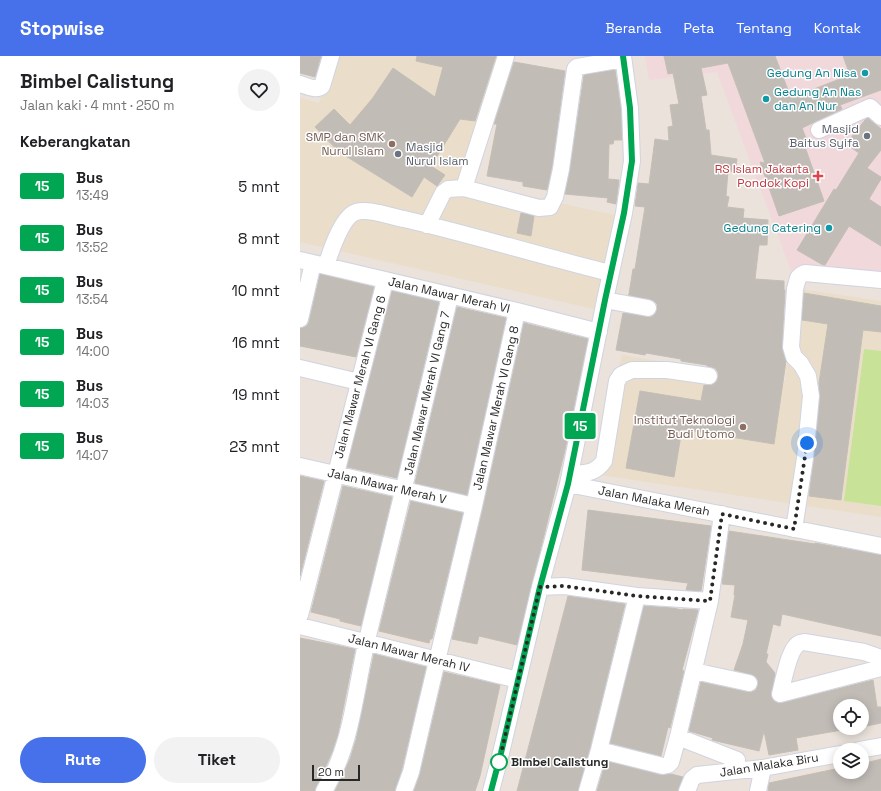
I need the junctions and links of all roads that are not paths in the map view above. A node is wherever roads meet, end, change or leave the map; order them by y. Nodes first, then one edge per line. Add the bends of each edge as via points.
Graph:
1 (331, 56) edge
2 (506, 56) edge
3 (623, 58) edge
4 (300, 84) edge
5 (877, 109) edge
6 (819, 130) dead end
7 (464, 188) junction
8 (427, 225) junction
9 (313, 263) edge
10 (610, 273) junction
11 (385, 280) junction
12 (881, 280) edge
13 (450, 296) junction
14 (605, 300) junction
15 (648, 308) dead end
16 (518, 311) junction
17 (300, 319) edge
18 (599, 332) junction
19 (300, 368) edge
20 (709, 376) dead end
21 (358, 382) junction
22 (300, 466) edge
23 (335, 474) junction
24 (570, 479) junction
25 (404, 490) junction
26 (474, 506) junction
27 (722, 514) junction
28 (794, 529) junction
29 (881, 546) edge
30 (540, 587) junction
31 (637, 596) junction
32 (710, 601) junction
33 (300, 615) edge
34 (300, 626) edge
35 (367, 643) junction
36 (881, 658) edge
37 (437, 659) junction
38 (881, 668) edge
39 (694, 671) junction
40 (518, 680) junction
41 (749, 683) dead end
42 (678, 737) junction
43 (881, 746) edge
44 (869, 748) edge
45 (599, 750) junction
46 (833, 755) edge
47 (738, 760) dead end
48 (762, 768) junction
49 (324, 791) edge
50 (404, 791) edge
51 (491, 791) edge
52 (587, 791) edge
53 (687, 791) edge
54 (758, 791) edge

1 - 4 street via 322,86 316,88
2 - 7 street
3 - 7 street via 577,67 574,72 561,169 555,197 550,207 539,208
3 - 10 street via 630,108 632,161 624,213
5 - 6 street
7 - 8 street via 448,189 443,193
8 - 9 street via 368,211 351,214 330,250
8 - 10 street
9 - 11 street, Jalan Mawar Merah VI
9 - 17 street
10 - 14 street
11 - 13 street, Jalan Mawar Merah VI
11 - 21 street, Jalan Mawar Merah VI Gang 6
12 - 28 street via 805,273 798,278 791,347 794,357 808,376 811,396
13 - 16 street, Jalan Mawar Merah VI
13 - 25 street, Jalan Mawar Merah VI Gang 7
14 - 15 street
14 - 18 street
16 - 18 street, Jalan Mawar Merah VI
16 - 26 street, Jalan Mawar Merah VI Gang 8
18 - 24 street
19 - 21 street
20 - 24 street via 667,370 632,370 621,375 617,381 604,461 599,469
21 - 23 street, Jalan Mawar Merah VI Gang 6
22 - 23 street, Jalan Mawar Merah V
23 - 25 street, Jalan Mawar Merah V
23 - 33 street, Jalan Mawar Merah VI Gang 6
24 - 27 street, Jalan Malaka Merah
24 - 30 street
25 - 26 street, Jalan Mawar Merah V
25 - 35 street, Jalan Mawar Merah VI Gang 7
26 - 37 street, Jalan Mawar Merah VI Gang 8
27 - 28 street, Jalan Malaka Merah
27 - 32 street
28 - 29 street, Jalan Malaka Merah
30 - 31 street via 564,586
30 - 40 street
31 - 32 street
31 - 45 street
32 - 39 street
34 - 35 street, Jalan Mawar Merah IV
35 - 37 street, Jalan Mawar Merah IV
35 - 49 street, Jalan Mawar Merah VI Gang 7 via 347,738 338,765
36 - 38 street via 864,652 799,643 791,653 780,694
37 - 40 street, Jalan Mawar Merah IV
37 - 50 street, Jalan Mawar Merah VI Gang 8 via 411,772
39 - 41 street
39 - 42 street
40 - 51 street
42 - 45 street via 671,762 663,766
42 - 47 street
43 - 44 street
45 - 52 street
46 - 48 street, Jalan Malaka Biru
48 - 53 street, Jalan Malaka Biru via 697,776 692,779
48 - 54 street

